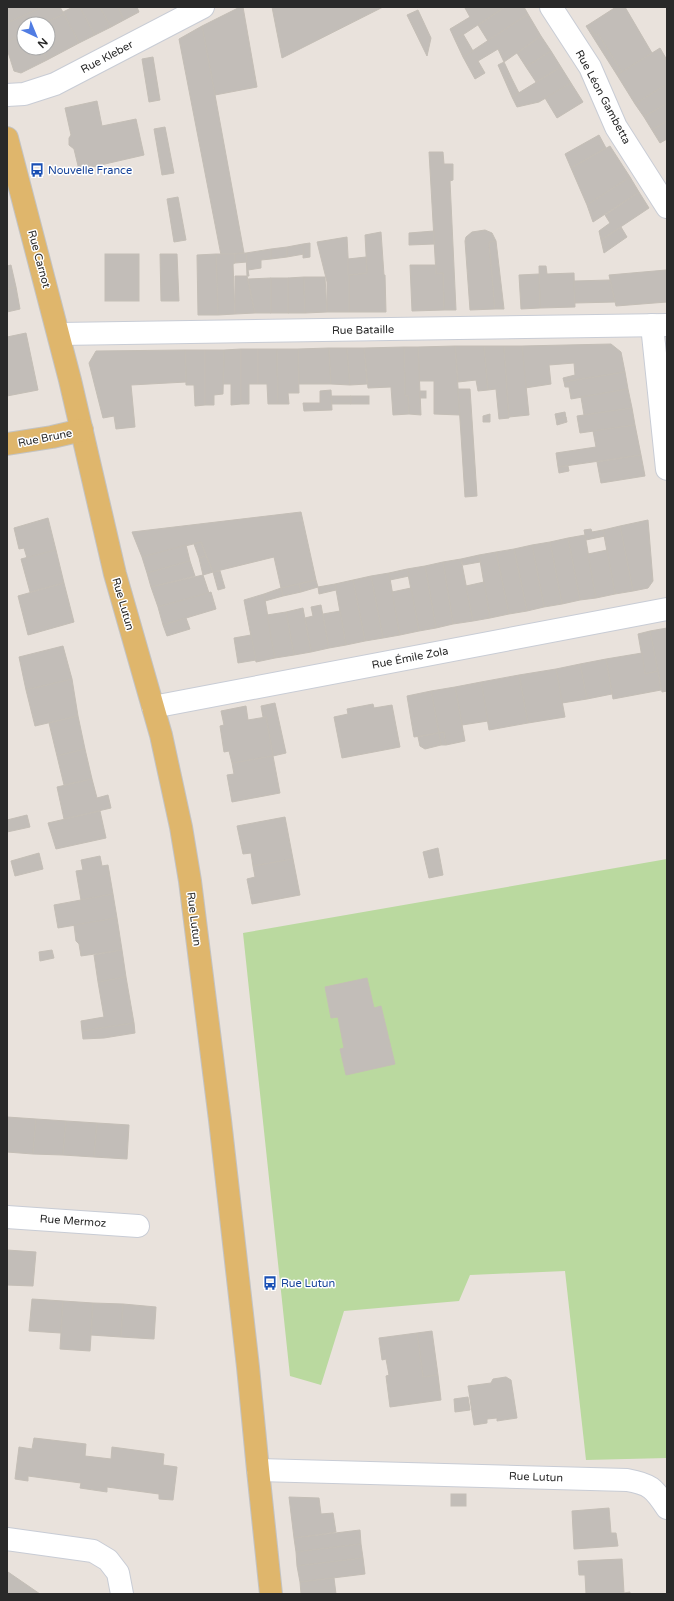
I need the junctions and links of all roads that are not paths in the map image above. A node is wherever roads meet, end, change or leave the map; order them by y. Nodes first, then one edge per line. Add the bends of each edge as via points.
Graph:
1 (204, 7) edge
2 (551, 7) edge
3 (7, 95) edge
4 (7, 138) edge
5 (667, 207) edge
6 (660, 325) edge
7 (59, 334) junction
8 (70, 380) joint
9 (82, 430) junction
10 (7, 444) edge
11 (667, 469) edge
12 (667, 609) edge
13 (153, 707) junction
14 (7, 1217) edge
15 (138, 1226) dead end
16 (258, 1470) junction
17 (664, 1497) edge
18 (7, 1538) edge
19 (122, 1594) edge
20 (272, 1594) edge

1 - 3 street, Rue Kleber via 55,84 24,94
2 - 5 street, Rue Léon Gambetta via 590,67 616,127
4 - 7 main road, Rue Carnot
6 - 7 street, Rue Bataille
6 - 11 street
7 - 8 main road, Rue Carnot
8 - 9 main road, Rue Lutun
9 - 10 main road, Rue Brune
9 - 13 main road, Rue Lutun via 115,574
12 - 13 street, Rue Émile Zola
13 - 16 main road, Rue Lutun via 171,779 190,881 240,1288
14 - 15 street, Rue Mermoz
16 - 17 street, Rue Lutun via 626,1480 643,1483
16 - 20 main road, Rue Lutun
18 - 19 street via 93,1551 108,1560 118,1573

